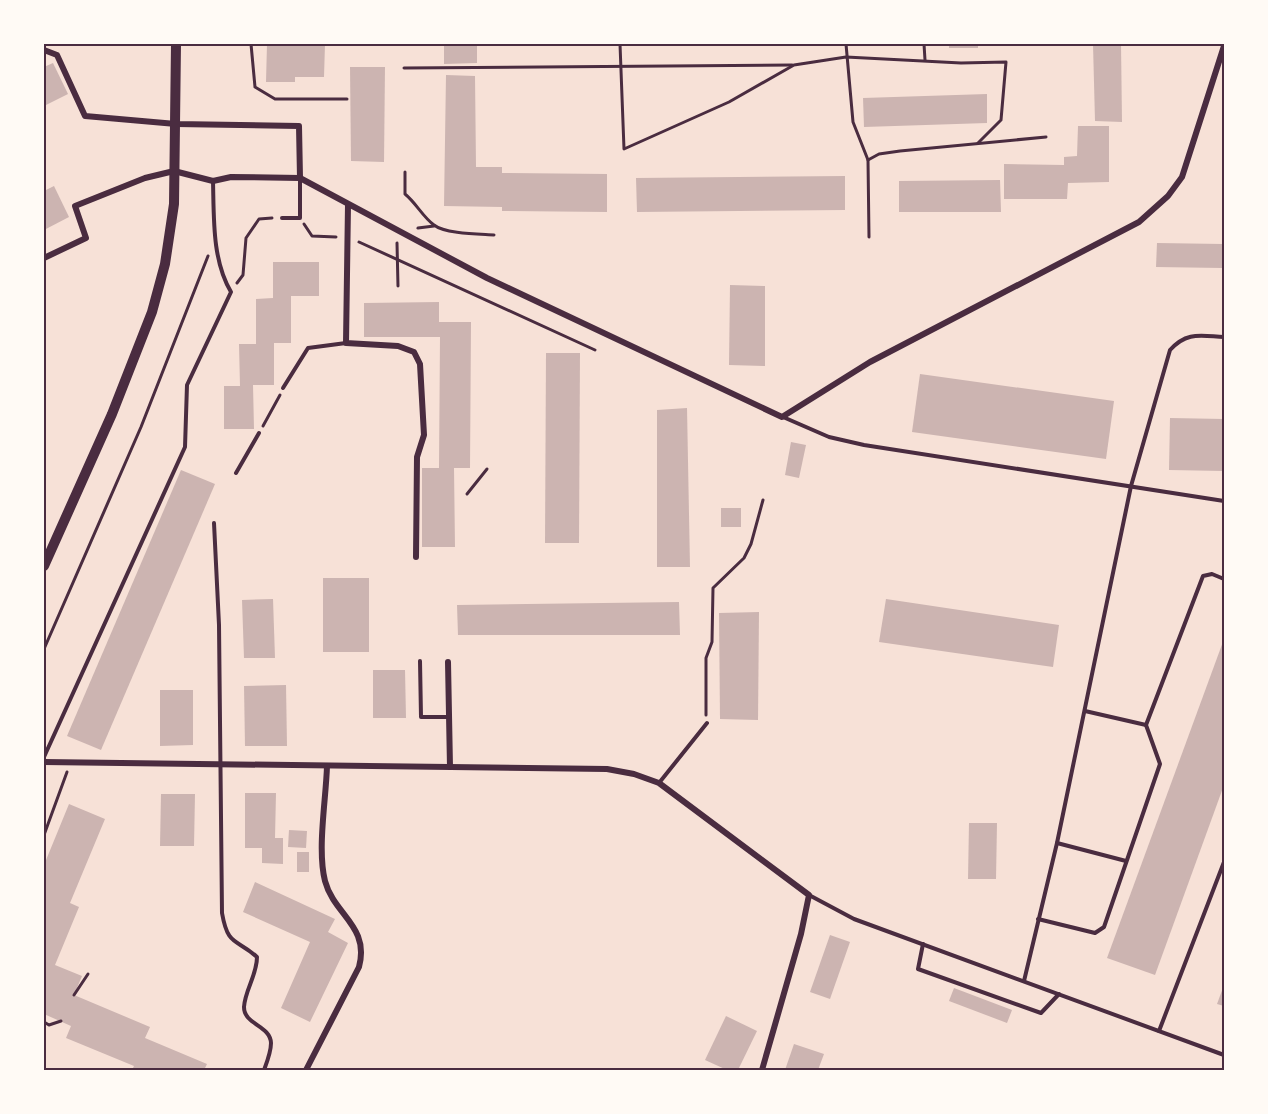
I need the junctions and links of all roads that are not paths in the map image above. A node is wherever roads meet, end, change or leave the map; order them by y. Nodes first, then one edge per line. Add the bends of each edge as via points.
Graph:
1 (176, 44) edge
2 (1224, 46) edge
3 (44, 50) edge
4 (176, 124) junction
5 (174, 171) junction
6 (300, 178) junction
7 (213, 181) junction
8 (348, 205) junction
9 (282, 218) road end
10 (44, 258) edge
11 (1224, 337) edge
12 (346, 343) junction
13 (283, 388) road end
14 (782, 417) junction
15 (259, 433) road end
16 (236, 473) dead end
17 (1131, 486) junction
18 (1224, 501) edge
19 (214, 523) dead end
20 (416, 557) dead end
21 (44, 566) edge
22 (1224, 579) edge
23 (420, 662) dead end
24 (448, 662) dead end
25 (1085, 711) junction
26 (449, 717) junction
27 (706, 723) road end
28 (1146, 725) junction
29 (44, 757) edge
30 (44, 762) edge
31 (219, 763) junction
32 (327, 766) junction
33 (450, 767) junction
34 (659, 783) junction
35 (1057, 843) junction
36 (1126, 861) junction
37 (1224, 862) edge
38 (809, 895) junction
39 (1038, 919) junction
40 (923, 944) junction
41 (1024, 981) junction
42 (1059, 994) junction
43 (1160, 1031) junction
44 (1224, 1055) edge
45 (264, 1071) edge
46 (306, 1071) edge
47 (762, 1071) edge

1 - 4 main road
2 - 14 street via 1182,177 1168,196 1139,222 870,362
3 - 4 street via 57,55 85,116
4 - 5 main road
4 - 6 street via 299,126
5 - 7 street
5 - 10 street via 145,178 75,206 86,238
5 - 21 main road via 167,254 152,312 112,414
6 - 7 street via 231,177
6 - 8 street
6 - 9 lane via 300,218
7 - 29 lane via 215,238 223,279 231,292 186,385 184,447
8 - 12 street
8 - 14 street via 536,302
11 - 17 lane via 1192,336 1180,339 1170,350
12 - 13 lane via 308,348
12 - 20 street via 398,346 414,352 420,364 424,435 417,457
14 - 17 lane via 829,437 864,445
15 - 16 lane
17 - 18 lane
17 - 25 lane
19 - 31 lane
22 - 28 lane via 1212,574 1203,576
23 - 26 lane via 421,717
24 - 26 street
25 - 28 lane
25 - 35 lane
26 - 33 street
27 - 34 lane
28 - 36 lane via 1160,764
30 - 31 street
31 - 32 street
31 - 45 lane via 222,914 225,932 231,940 257,957 244,1005 249,1018 270,1037
32 - 33 street
32 - 46 street via 322,864 326,883 350,919 363,952
33 - 34 street via 607,769
34 - 38 street
35 - 36 lane
35 - 39 lane
36 - 39 lane via 1104,927 1095,933
37 - 43 lane
38 - 40 lane via 854,919
38 - 47 street
39 - 41 lane
40 - 41 lane
40 - 42 lane via 918,969 1041,1012
41 - 42 lane
42 - 43 lane
43 - 44 lane

